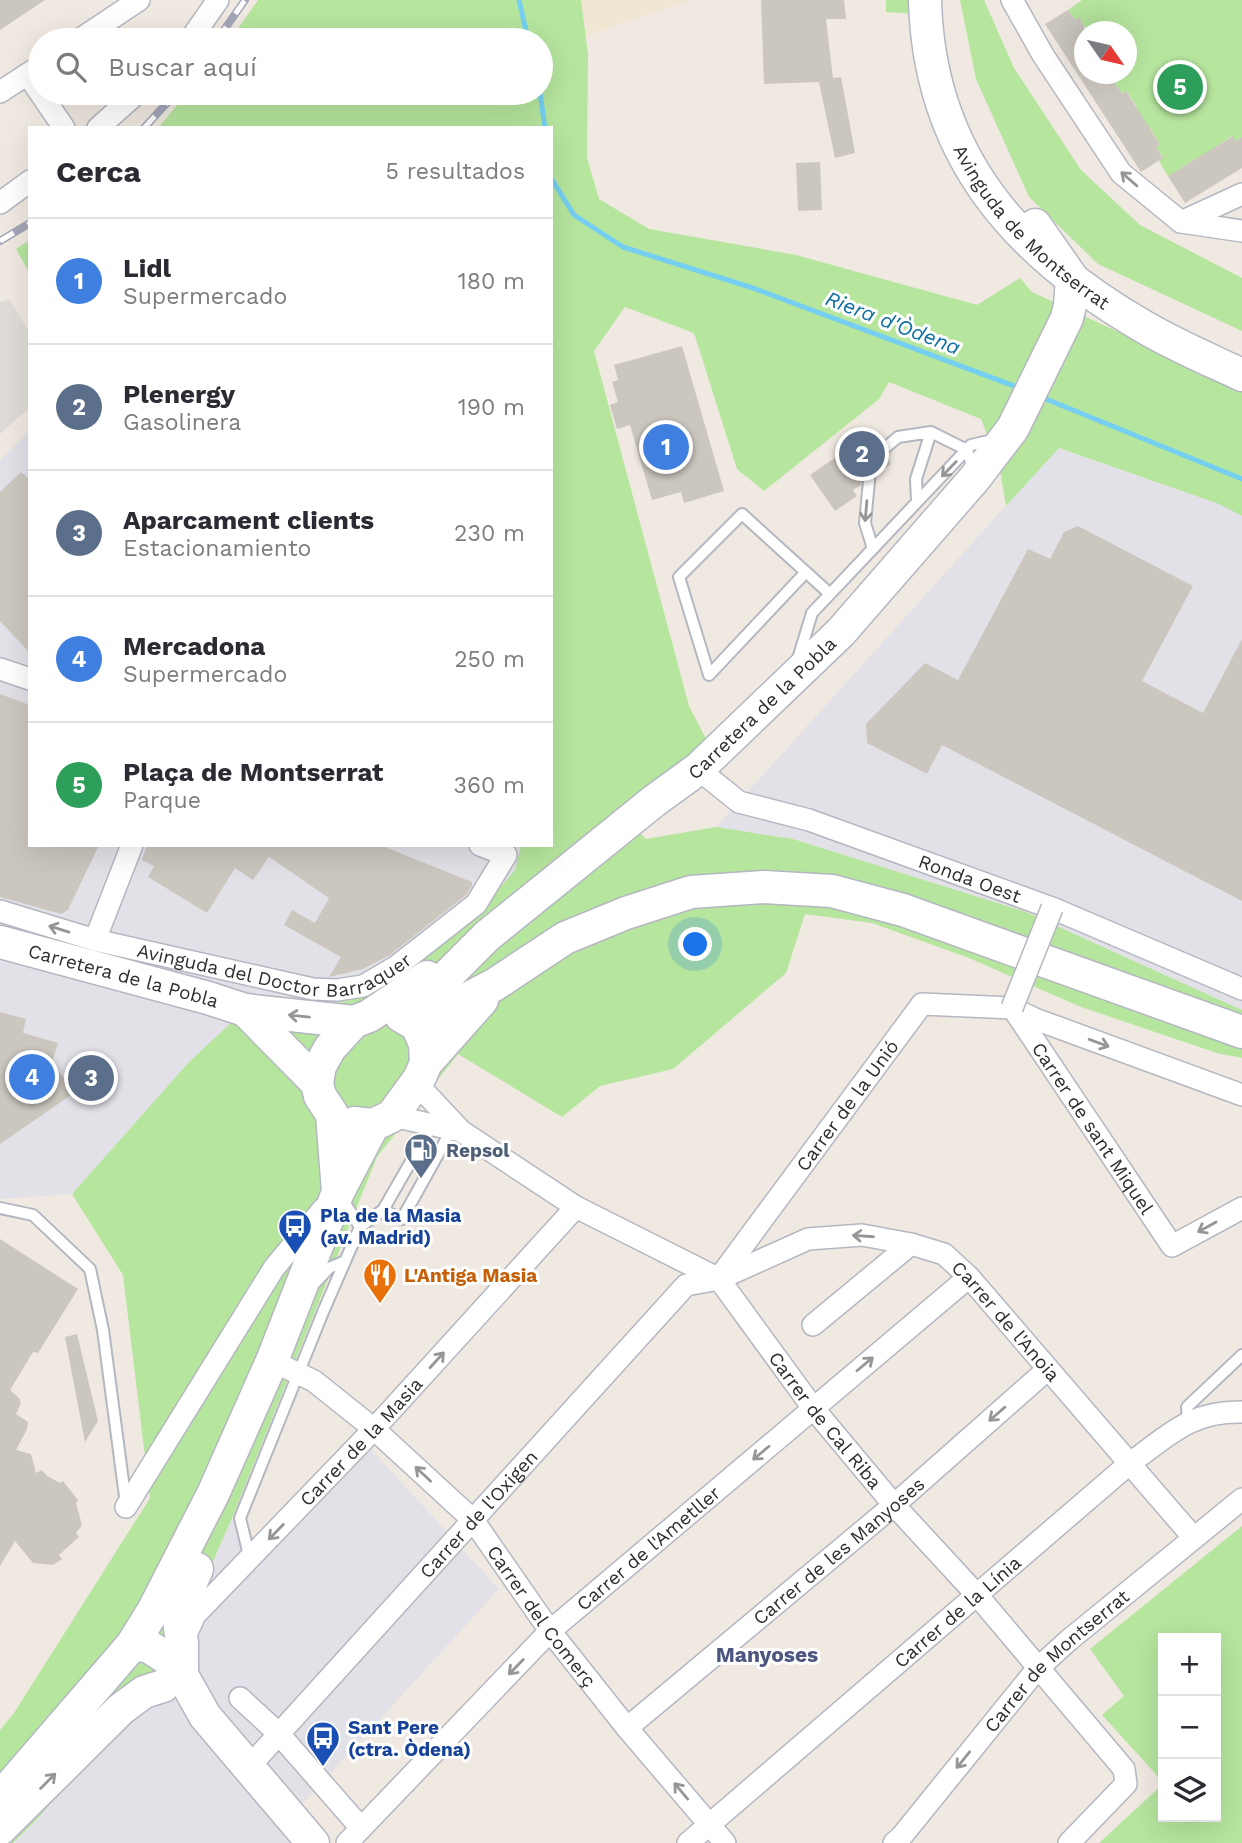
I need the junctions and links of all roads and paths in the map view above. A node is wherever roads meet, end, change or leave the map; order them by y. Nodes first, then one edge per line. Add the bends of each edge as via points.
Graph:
1 (139, 0) edge
2 (218, 0) edge
3 (925, 0) edge
4 (942, 0) edge
5 (1012, 0) edge
6 (97, 28) edge
7 (198, 28) edge
8 (28, 75) edge
9 (0, 92) edge
10 (52, 105) edge
11 (124, 105) edge
12 (63, 126) edge
13 (100, 126) edge
14 (28, 182) edge
15 (1242, 194) edge
16 (0, 203) edge
17 (1181, 222) junction
18 (1242, 231) edge
19 (1032, 235) junction
20 (1072, 278) junction
21 (1115, 298) junction
22 (1059, 325) junction
23 (1242, 353) edge
24 (1242, 376) edge
25 (931, 432) junction
26 (971, 464) junction
27 (917, 502) junction
28 (873, 549) junction
29 (806, 572) junction
30 (830, 594) junction
31 (0, 669) edge
32 (28, 678) edge
33 (793, 678) junction
34 (698, 769) junction
35 (131, 847) edge
36 (485, 847) edge
37 (1052, 908) junction
38 (0, 911) edge
39 (487, 936) junction
40 (95, 940) junction
41 (0, 942) edge
42 (220, 968) junction
43 (494, 985) junction
44 (1242, 989) edge
45 (208, 998) junction
46 (1012, 1008) junction
47 (245, 1010) junction
48 (361, 1019) junction
49 (412, 1021) junction
50 (1242, 1032) edge
51 (421, 1074) junction
52 (317, 1083) junction
53 (1242, 1095) edge
54 (332, 1114) junction
55 (382, 1120) junction
56 (448, 1129) junction
57 (338, 1192) junction
58 (576, 1207) junction
59 (0, 1208) edge
60 (1242, 1208) edge
61 (383, 1210) junction
62 (360, 1227) junction
63 (911, 1244) junction
64 (345, 1261) junction
65 (969, 1277) junction
66 (719, 1279) junction
67 (294, 1306) junction
68 (813, 1325) dead end
69 (1242, 1354) edge
70 (285, 1367) junction
71 (1048, 1369) junction
72 (813, 1408) junction
73 (1242, 1412) edge
74 (1188, 1421) junction
75 (374, 1429) junction
76 (1129, 1464) junction
77 (213, 1494) junction
78 (1242, 1499) edge
79 (894, 1505) junction
80 (126, 1507) joint
81 (473, 1520) junction
82 (1193, 1537) junction
83 (250, 1559) junction
84 (977, 1595) junction
85 (550, 1631) junction
86 (132, 1645) junction
87 (175, 1667) junction
88 (1037, 1669) junction
89 (240, 1698) dead end
90 (627, 1728) junction
91 (279, 1734) junction
92 (248, 1768) junction
93 (0, 1798) edge
94 (710, 1824) junction
95 (0, 1829) edge
96 (354, 1835) edge
97 (313, 1843) edge
98 (688, 1843) edge
99 (725, 1843) edge
100 (894, 1843) edge
101 (1069, 1843) edge

1 - 6 street
2 - 7 street
3 - 19 street, Avinguda de Montserrat via 935,81 954,135 999,211
4 - 19 street, Avinguda de Montserrat via 952,75 971,132
17 -> 5 street via 1121,173
8 - 9 street
10 - 12 street
11 - 13 street
14 - 16 street
15 - 17 street
17 - 18 street
19 - 20 street
19 - 21 street, Avinguda de Montserrat
19 - 22 street
20 - 21 street
20 - 22 street, Carretera de la Pobla via 1070,305
21 - 22 street
21 - 23 street, Avinguda de Montserrat
21 - 24 street, Avinguda de Montserrat via 1147,328
22 - 26 street, Carretera de la Pobla via 1013,428
25 - 26 lane
25 - 27 lane via 916,480
25 -> 28 lane via 898,437 871,460 865,523
26 -> 27 lane
26 - 33 street, Carretera de la Pobla via 841,632
27 - 28 lane
28 - 30 lane
29 - 29 lane via 742,514 679,577 709,675
29 - 30 lane
30 - 33 lane via 812,613
31 - 32 street
33 - 34 street, Carretera de la Pobla
34 - 37 street, Ronda Oest via 739,802 809,820
34 - 39 street, Carretera de la Pobla
35 - 40 street
36 - 42 street, Avinguda del Doctor Barraquer via 506,855 476,904 397,966 362,986 313,989
37 - 44 street, Ronda Oest
37 - 46 street, bridge
40 -> 38 street, Avinguda del Doctor Barraquer
39 - 48 street
39 - 49 street, Carretera de la Pobla
40 - 42 street, Avinguda del Doctor Barraquer
41 - 45 street, Carretera de la Pobla
42 - 45 street
43 - 49 street
43 - 50 street via 565,938 691,892 764,887 832,891 903,910
43 - 51 street
45 - 47 street, Carretera de la Pobla
46 -> 53 street, Carrer de la Unió
60 -> 46 street, Carrer de sant Miquel via 1172,1247
46 - 66 street, Carrer de la Unió via 922,1004
48 -> 47 street, Carretera de la Pobla
47 - 52 street, Carretera de la Pobla
48 - 49 street via 390,1013
48 - 52 street via 330,1048
49 - 51 street via 425,1044
51 - 55 street
51 - 56 street, Carrer de Cal Riba
52 - 54 street
54 - 55 street via 353,1123
54 - 57 street
55 - 56 street, Carrer de Cal Riba
55 - 57 street
56 - 58 street, Carrer de Cal Riba
56 - 61 lane
56 - 61 lane via 402,1219
57 - 62 lane
57 - 67 street
57 - 80 street via 274,1268
58 - 66 street, Carrer de Cal Riba
75 -> 58 street, Carrer de la Masia
59 - 80 lane via 33,1214 90,1269 103,1330
61 - 62 lane
62 - 64 lane
63 - 65 street, Carrer de l'Anoia via 944,1254
63 -> 66 street, Carrer de l'Anoia via 862,1235 808,1239
63 - 68 street
64 - 67 lane via 329,1268
64 - 70 lane
65 - 71 street, Carrer de l'Anoia
72 -> 65 street, Carrer de l'Ametller
66 - 72 street, Carrer de Cal Riba
66 - 81 street, Carrer de l'Oxigen via 686,1285
67 - 70 street
69 - 74 lane via 1187,1407
70 - 75 street, Carrer del Comerç via 314,1381
70 - 77 street
70 - 83 lane via 240,1518
71 - 76 street, Carrer de l'Anoia
71 -> 79 street, Carrer de les Manyoses
72 - 79 street, Carrer de Cal Riba
72 -> 85 street, Carrer de l'Ametller
73 - 74 street, Carrer de la Línia
74 - 76 street, Carrer de la Línia
81 -> 75 street, Carrer del Comerç
75 -> 83 street, Carrer de la Masia
76 - 82 street, Carrer de l'Anoia
76 - 84 street, Carrer de la Línia
77 - 86 street
77 - 87 street via 209,1538 178,1612
78 - 82 street, Carrer de Montserrat
79 - 84 street, Carrer de Cal Riba
79 - 90 street, Carrer de les Manyoses
81 - 85 street, Carrer del Comerç
81 - 91 street, Carrer de l'Oxigen
82 - 88 street, Carrer de Montserrat
83 - 87 street, Carrer de la Masia via 195,1615
84 - 88 street, Carrer de Cal Riba
84 - 94 street, Carrer de la Línia
85 - 90 street, Carrer del Comerç
85 -> 96 street, Carrer de l'Ametller
86 - 87 street via 141,1665
86 - 93 street
87 - 92 street via 205,1716
95 -> 87 street via 121,1709
88 -> 100 street, Carrer de Montserrat
88 - 101 street, Carrer de Cal Riba via 1124,1769 1126,1784
89 - 91 street
94 -> 90 street, Carrer del Comerç
91 - 92 street, Carrer de l'Oxigen
91 - 96 street
92 - 97 street
94 - 98 street, Carrer de la Línia
94 - 99 street, Carrer del Comerç

